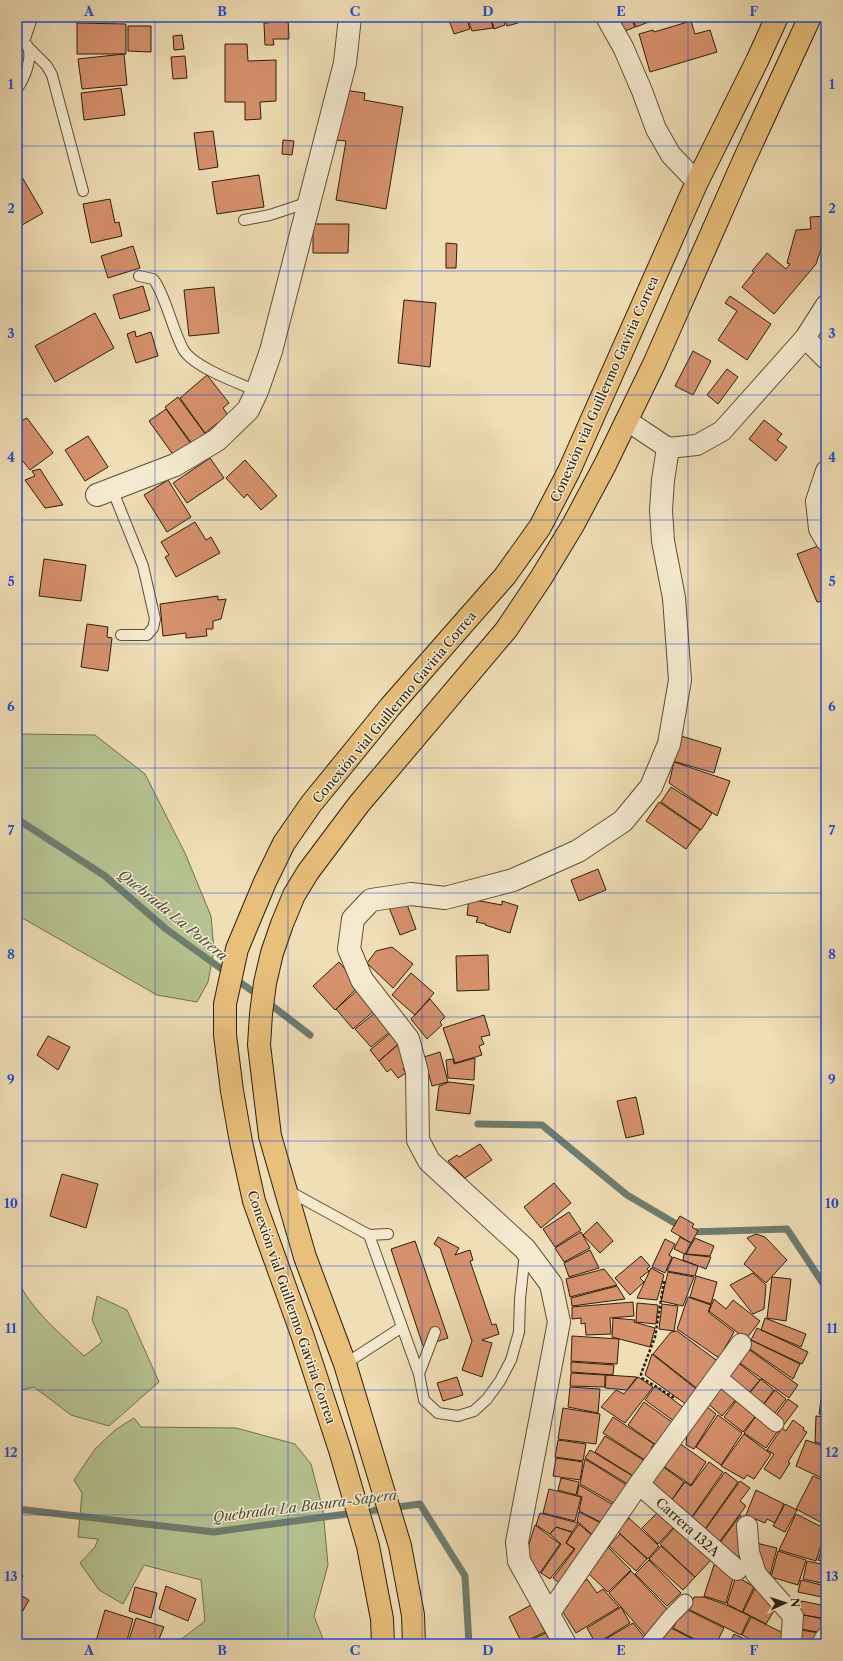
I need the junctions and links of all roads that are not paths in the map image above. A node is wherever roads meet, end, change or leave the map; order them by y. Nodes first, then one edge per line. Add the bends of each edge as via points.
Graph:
1 (350, 17) edge
2 (606, 17) edge
3 (777, 17) edge
4 (810, 17) edge
5 (23, 34) edge
6 (17, 89) edge
7 (697, 182) junction
8 (83, 191) dead end
9 (309, 202) junction
10 (244, 220) dead end
11 (139, 276) dead end
12 (826, 305) edge
13 (805, 338) junction
14 (826, 359) edge
15 (257, 391) junction
16 (626, 420) junction
17 (668, 448) junction
18 (826, 471) edge
19 (105, 492) joint
20 (826, 540) edge
21 (121, 635) dead end
22 (284, 1188) junction
23 (388, 1234) dead end
24 (369, 1235) junction
25 (525, 1249) junction
26 (402, 1327) junction
27 (435, 1332) dead end
28 (741, 1344) dead end
29 (345, 1364) junction
30 (419, 1374) junction
31 (718, 1376) junction
32 (776, 1424) dead end
33 (639, 1484) junction
34 (747, 1526) dead end
35 (737, 1570) dead end
36 (685, 1602) dead end
37 (549, 1614) junction
38 (826, 1639) edge
39 (383, 1644) edge
40 (414, 1644) edge
41 (565, 1644) edge
42 (648, 1644) edge
43 (791, 1644) edge
44 (823, 1644) edge

1 - 9 street via 345,63
2 - 7 street via 642,91 656,129 671,155
3 - 7 highway, Conexión vial Guillermo Gaviria Correa
4 - 16 highway via 654,364
5 - 6 lane via 28,66
5 - 8 lane via 52,75
7 - 39 highway, Conexión vial Guillermo Gaviria Correa via 569,471 540,527 505,576 390,707 311,804 284,843 237,949 225,1004 225,1035 233,1099 254,1201 303,1337 368,1546 382,1619
9 - 10 lane via 270,215
9 - 15 street via 271,351
11 - 15 lane via 152,278 156,283 184,350 197,362
12 - 13 street
13 - 14 street
13 - 17 street via 722,431 697,445
15 - 19 street via 248,410 217,440 175,465
16 - 17 street
16 - 22 highway via 573,525 506,630 359,804 294,895 274,946 260,1014 259,1045 270,1136
17 - 25 street via 661,510 663,541 674,598 680,680 669,744 651,787 623,821 578,851 514,880 445,898 411,894 371,900 353,919 350,949 362,980 408,1039 417,1072 418,1140 429,1161
18 - 20 street via 816,501 819,529
19 - 21 lane via 143,566 156,619 147,635
22 - 24 lane
22 - 29 highway via 305,1257
23 - 24 lane
24 - 26 lane
25 - 30 lane via 519,1332 511,1360 487,1399 474,1411 458,1416 438,1413 424,1400
25 - 37 street via 551,1284 559,1322 517,1542 519,1561
26 - 29 lane
26 - 30 lane
27 - 30 lane
28 - 31 street
29 - 40 highway via 400,1546 413,1615
31 - 32 street
31 - 33 street
33 - 35 street, Carrera 132A
33 - 37 street
34 - 43 street via 749,1552 756,1574 794,1616
36 - 42 street
37 - 41 street
38 - 44 street

